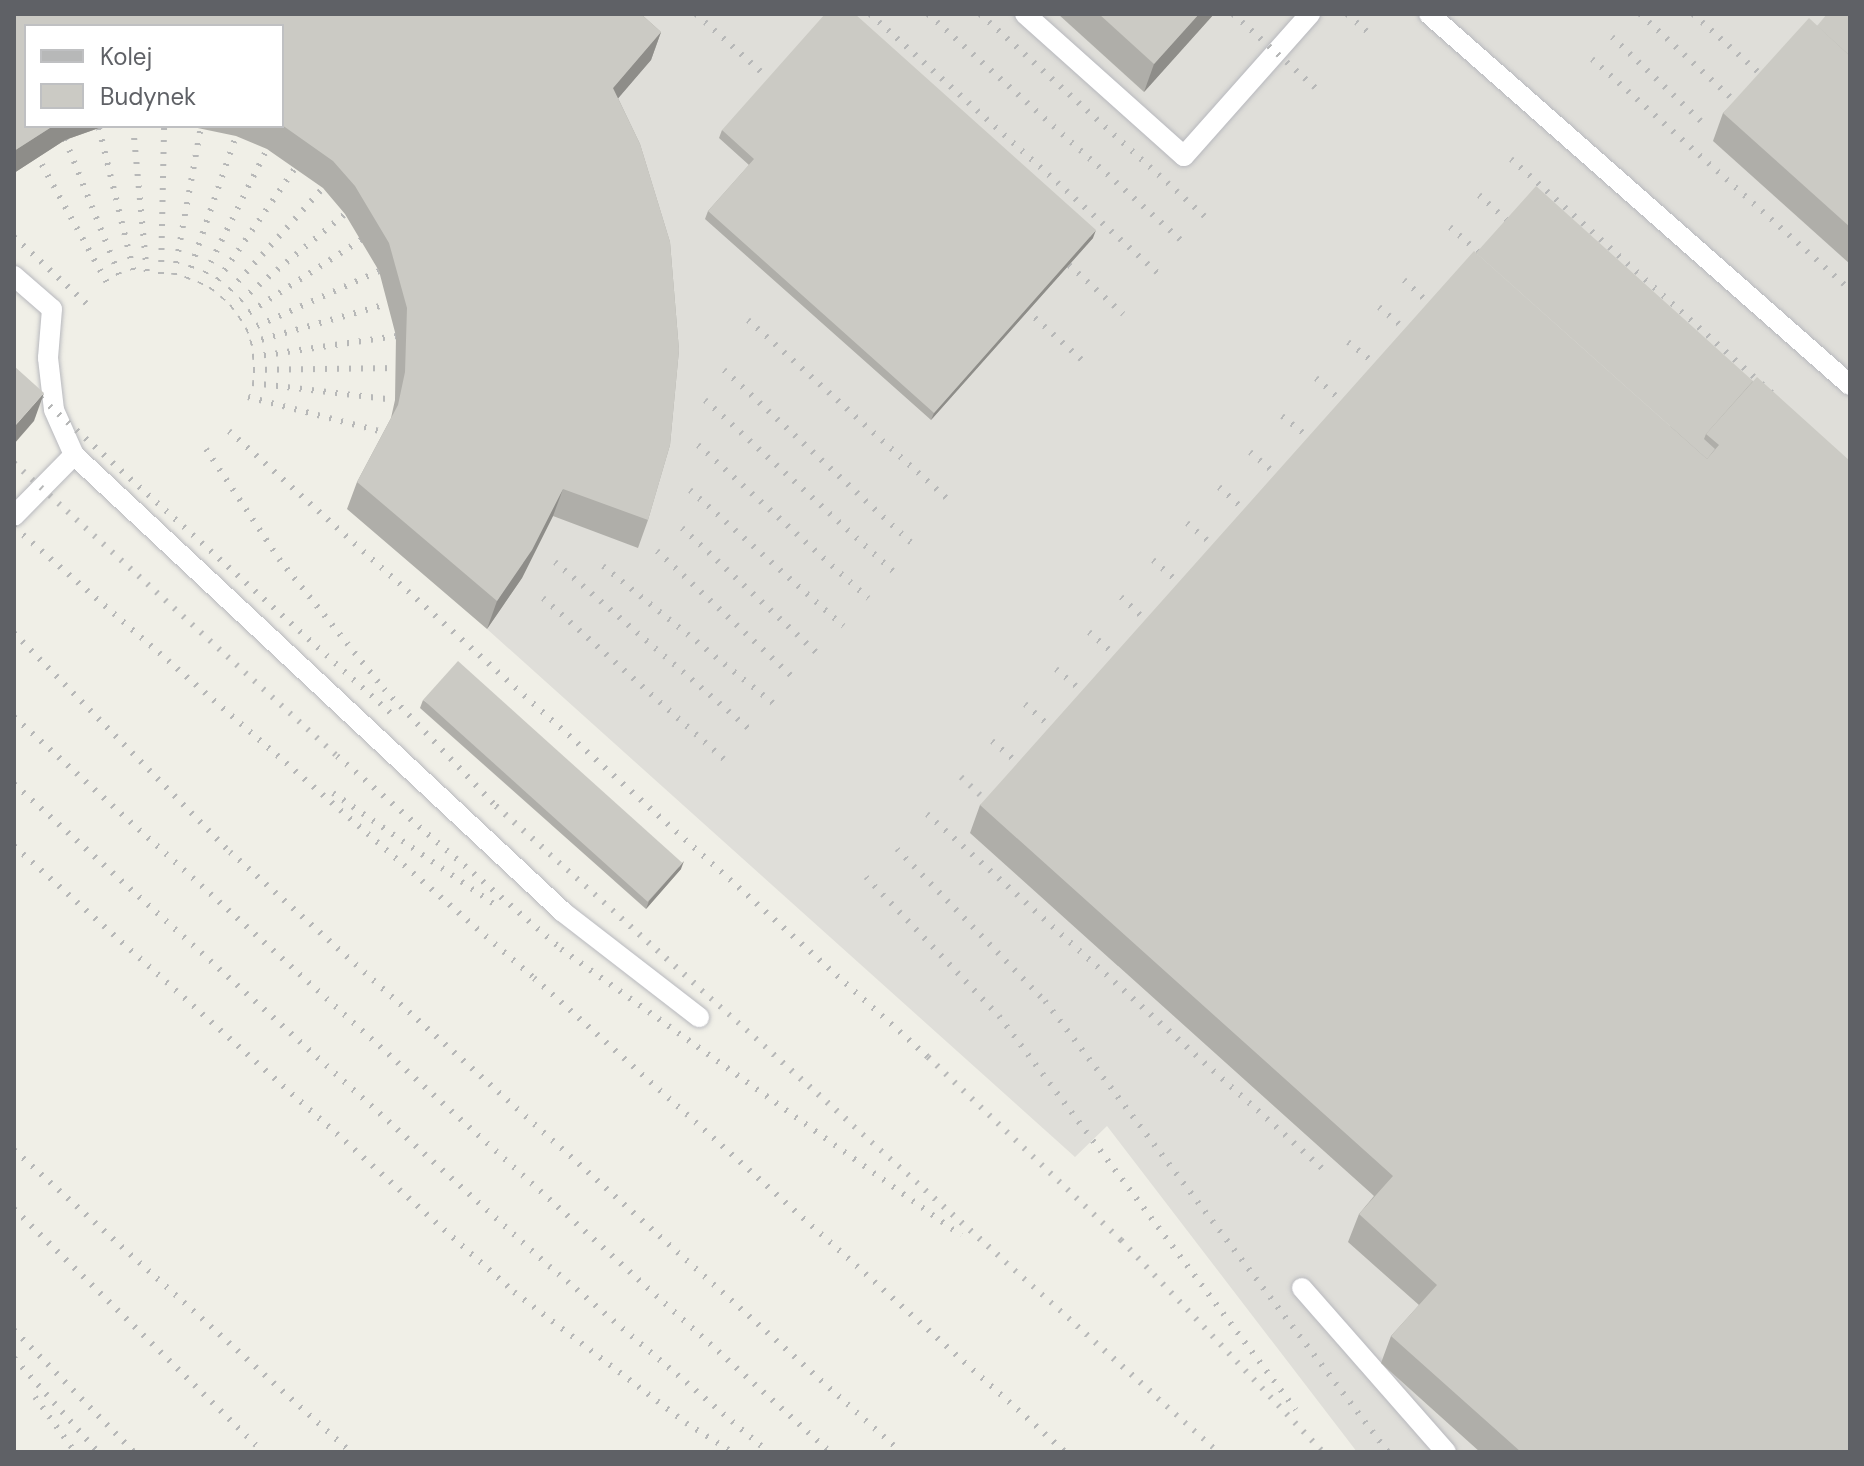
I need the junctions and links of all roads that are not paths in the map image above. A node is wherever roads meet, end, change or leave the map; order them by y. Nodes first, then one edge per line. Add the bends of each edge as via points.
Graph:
1 (1025, 14) edge
2 (1310, 14) edge
3 (1429, 14) edge
4 (14, 276) edge
5 (1850, 385) edge
6 (74, 455) junction
7 (14, 516) edge
8 (699, 1017) dead end
9 (1302, 1288) dead end
10 (1446, 1452) edge

1 - 2 lane via 1184,156
3 - 5 lane
4 - 6 lane via 52,309 48,358 54,410
6 - 7 lane
6 - 8 lane via 563,912
9 - 10 lane

